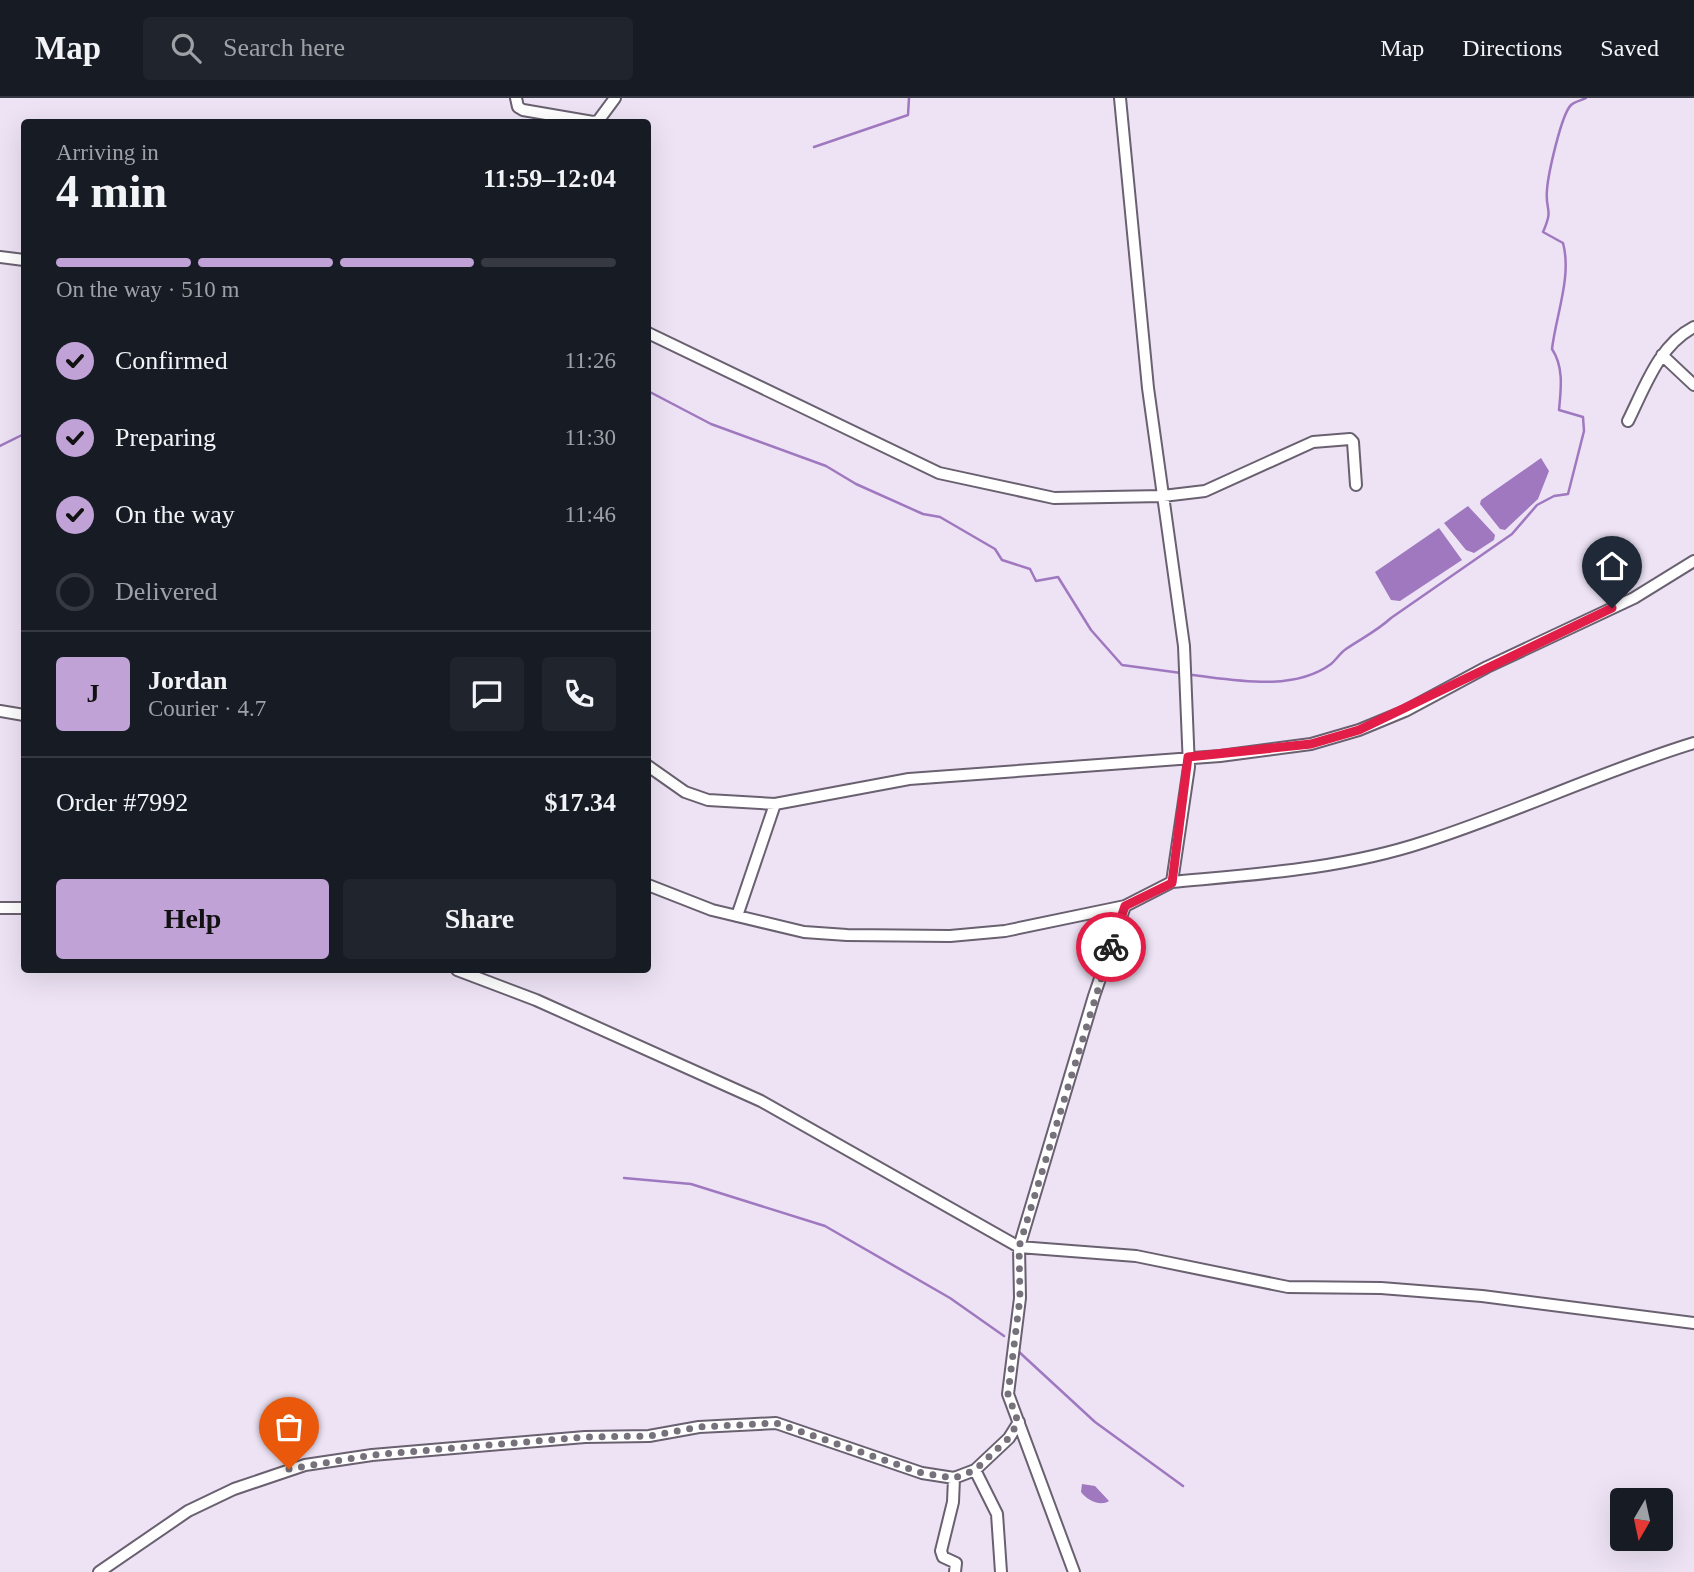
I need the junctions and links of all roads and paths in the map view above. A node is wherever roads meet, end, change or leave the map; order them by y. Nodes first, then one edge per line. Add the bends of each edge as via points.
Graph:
1 (516, 98) edge
2 (615, 98) edge
3 (1120, 98) edge
4 (576, 119) edge
5 (597, 119) edge
6 (0, 257) edge
7 (21, 260) edge
8 (1694, 327) edge
9 (651, 334) edge
10 (1662, 355) junction
11 (1694, 385) edge
12 (1628, 421) dead end
13 (1356, 485) dead end
14 (1163, 496) junction
15 (1694, 561) edge
16 (0, 710) edge
17 (21, 714) edge
18 (1694, 743) edge
19 (1188, 757) junction
20 (651, 767) edge
21 (775, 804) junction
22 (1172, 883) junction
23 (651, 886) edge
24 (1125, 906) junction
25 (0, 908) edge
26 (21, 908) edge
27 (737, 916) junction
28 (465, 973) edge
29 (1019, 1247) junction
30 (1694, 1323) edge
31 (1018, 1422) junction
32 (975, 1470) junction
33 (954, 1478) junction
34 (99, 1572) edge
35 (955, 1572) edge
36 (1001, 1572) edge
37 (1074, 1572) edge

1 - 4 street via 523,110
2 - 5 street
3 - 14 street
6 - 7 street
8 - 10 street via 1678,335
9 - 14 street via 939,473 1054,498
10 - 11 street
10 - 12 street
13 - 14 street via 1350,439 1313,442 1211,490
14 - 19 street via 1184,646
15 - 19 street via 1634,598 1359,730 1297,746
16 - 17 street
18 - 22 street via 1422,843 1334,866
19 - 21 street via 909,779
19 - 22 street
20 - 21 street via 685,792 708,800
21 - 27 street
22 - 24 street
23 - 27 street
24 - 27 street via 1005,931 950,936 804,932
24 - 29 street
25 - 26 street
28 - 29 street via 761,1101
29 - 30 street via 1136,1256 1288,1287 1482,1296
29 - 31 street via 1020,1298 1008,1394
31 - 32 street via 1009,1438
31 - 37 street
32 - 33 street
32 - 36 street via 997,1514
33 - 34 street via 922,1473 776,1423 372,1455 305,1465 234,1489 188,1511
33 - 35 street via 941,1551 956,1563

